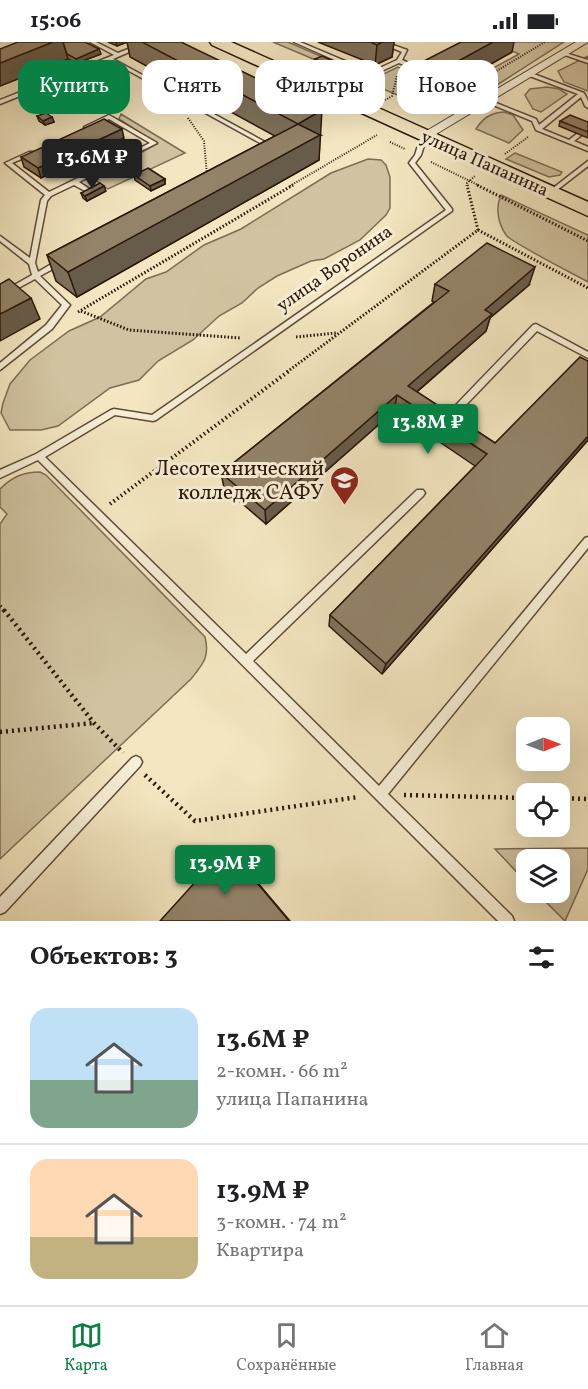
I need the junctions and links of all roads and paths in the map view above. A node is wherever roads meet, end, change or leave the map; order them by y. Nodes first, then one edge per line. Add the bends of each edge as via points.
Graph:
1 (92, 42) edge
2 (150, 42) edge
3 (218, 42) edge
4 (296, 42) edge
5 (381, 42) edge
6 (545, 42) edge
7 (583, 42) edge
8 (564, 53) junction
9 (118, 56) junction
10 (110, 59) joint
11 (400, 60) edge
12 (397, 62) edge
13 (588, 62) edge
14 (498, 70) edge
15 (529, 74) junction
16 (498, 92) edge
17 (582, 94) junction
18 (0, 102) edge
19 (498, 106) edge
20 (588, 106) edge
21 (116, 114) edge
22 (185, 114) edge
23 (210, 114) edge
24 (465, 114) edge
25 (109, 117) junction
26 (588, 127) edge
27 (538, 129) junction
28 (79, 131) edge
29 (368, 131) dead end
30 (387, 140) dead end
31 (570, 142) junction
32 (421, 146) junction
33 (513, 148) dead end
34 (39, 149) edge
35 (588, 149) edge
36 (264, 153) edge
37 (588, 163) edge
38 (74, 182) junction
39 (208, 183) edge
40 (467, 183) junction
41 (89, 190) edge
42 (550, 193) junction
43 (49, 195) junction
44 (588, 210) edge
45 (478, 230) junction
46 (0, 237) edge
47 (588, 241) edge
48 (65, 259) edge
49 (32, 263) junction
50 (35, 275) junction
51 (588, 288) edge
52 (0, 296) edge
53 (66, 305) junction
54 (81, 310) junction
55 (339, 332) junction
56 (262, 340) junction
57 (588, 355) edge
58 (0, 367) edge
59 (458, 409) dead end
60 (39, 456) junction
61 (0, 474) edge
62 (420, 493) dead end
63 (96, 512) junction
64 (586, 549) edge
65 (0, 606) edge
66 (246, 661) junction
67 (94, 723) junction
68 (0, 732) edge
69 (135, 763) junction
70 (380, 794) junction
71 (516, 798) edge
72 (570, 798) edge
73 (588, 799) edge
74 (0, 908) edge
75 (507, 921) edge

1 - 9 lane
2 - 9 lane
3 - 32 main road, улица Папанина
4 - 12 lane via 371,74
5 - 11 lane via 405,51
6 - 14 path
7 - 8 street
8 - 13 lane
8 - 15 street
9 - 10 lane
10 - 18 lane
15 - 16 street
15 - 17 lane
17 - 20 lane
17 - 27 lane
19 - 27 lane via 534,120
21 - 25 path
22 - 39 path via 204,141
23 - 36 lane via 273,148
24 - 32 street
25 - 28 lane
25 - 38 lane via 154,143
26 - 31 lane
27 - 31 lane
27 - 33 path
29 - 54 path via 377,135
30 - 32 path
31 - 35 lane
32 - 40 path
32 - 42 main road, улица Папанина
32 - 56 lane, улица Воронина via 412,162 450,210
34 - 43 lane via 8,163
37 - 42 lane
38 - 41 lane
38 - 43 lane
40 - 45 path
40 - 47 path
42 - 44 main road, улица Папанина
43 - 49 lane via 44,200
45 - 51 path
45 - 55 path
46 - 49 lane
48 - 50 lane
49 - 50 lane
50 - 52 lane
50 - 53 lane
53 - 54 path
53 - 58 lane via 49,327
54 - 56 path via 129,330
55 - 56 path
55 - 63 path
56 - 60 lane, улица Воронина via 153,418 114,412
57 - 59 lane via 536,327
60 - 61 lane, улица Воронина
60 - 63 lane
62 - 66 lane
63 - 66 lane
64 - 70 lane
65 - 67 path
66 - 70 lane
67 - 68 path
67 - 69 path
69 - 70 path via 195,821
69 - 74 lane
70 - 71 path
70 - 75 lane
72 - 73 path

